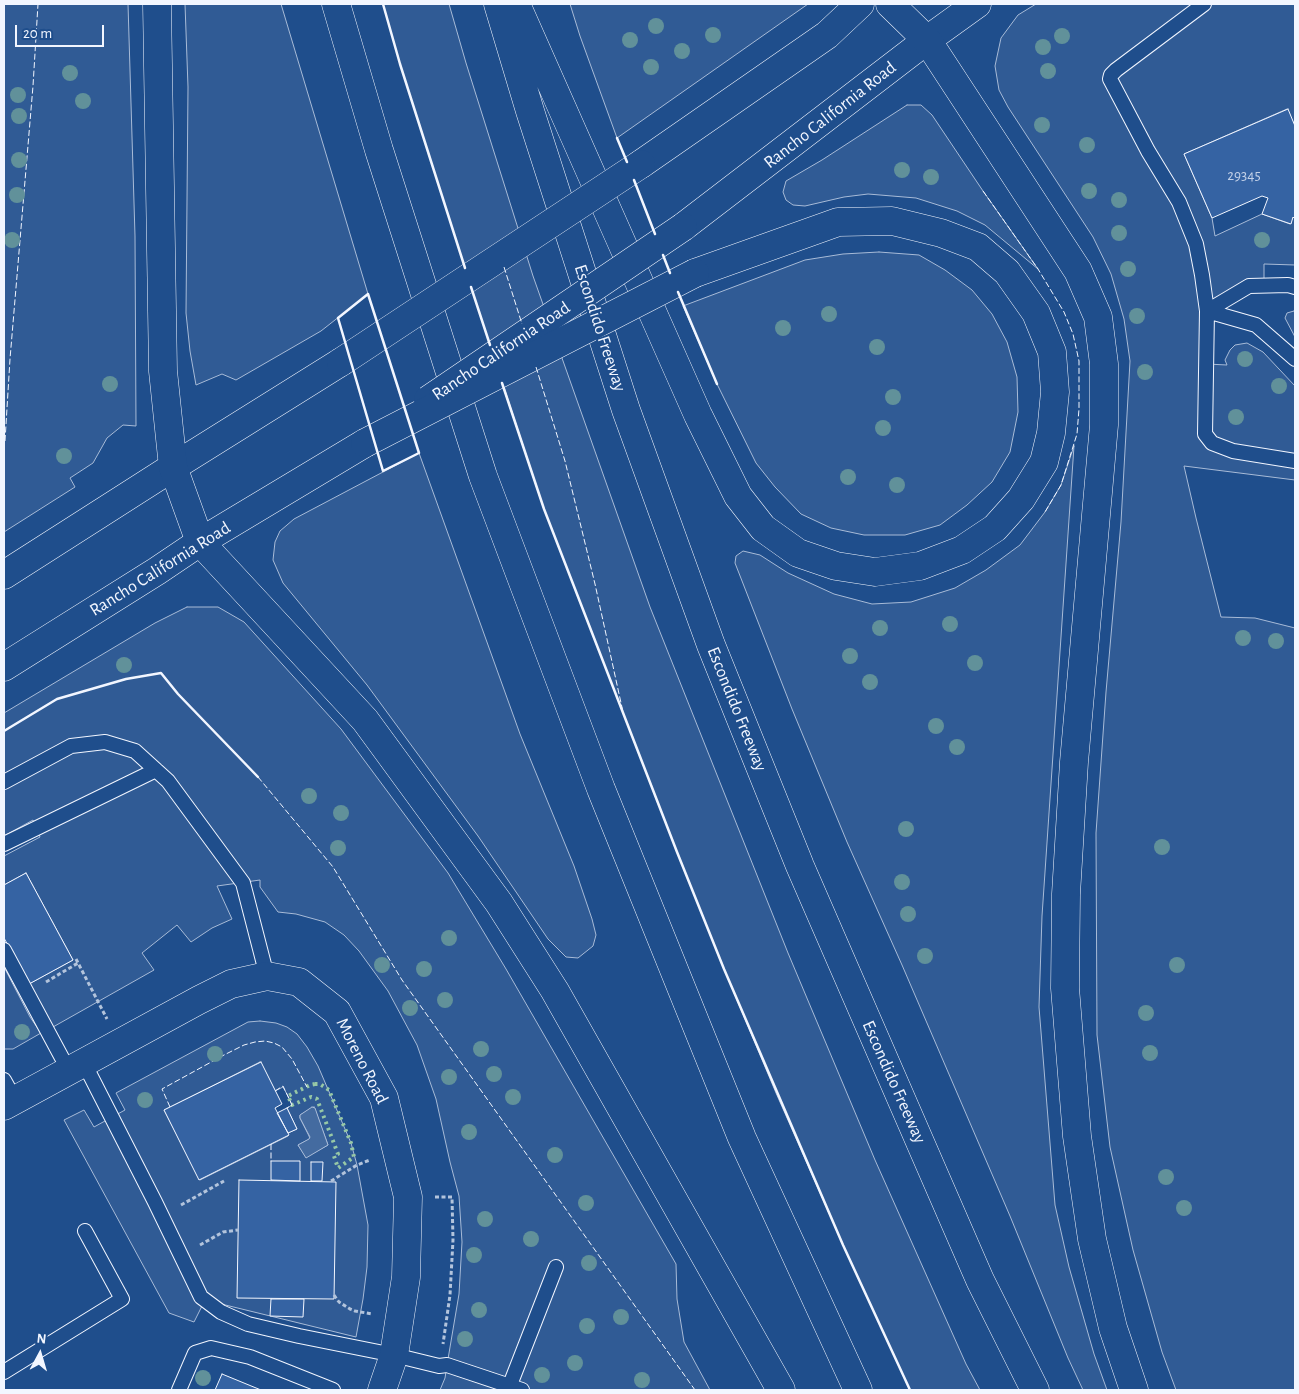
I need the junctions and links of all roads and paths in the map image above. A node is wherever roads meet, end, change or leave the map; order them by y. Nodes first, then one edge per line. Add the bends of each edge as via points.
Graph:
1 (157, 4) edge
2 (336, 4) edge
3 (498, 4) edge
4 (516, 4) edge
5 (860, 4) edge
6 (890, 4) edge
7 (977, 4) edge
8 (1204, 4) edge
9 (927, 40) junction
10 (1295, 287) edge
11 (1207, 311) junction
12 (1295, 359) edge
13 (365, 443) junction
14 (1295, 461) edge
15 (173, 467) junction
16 (200, 542) junction
17 (4, 575) edge
18 (4, 667) edge
19 (156, 770) junction
20 (4, 782) edge
21 (4, 844) edge
22 (4, 950) edge
23 (76, 959) dead end
24 (78, 964) junction
25 (267, 976) junction
26 (27, 993) junction
27 (120, 1044) junction
28 (77, 1067) junction
29 (8, 1096) edge
30 (396, 1149) junction
31 (224, 1181) dead end
32 (331, 1181) dead end
33 (408, 1197) junction
34 (161, 1215) junction
35 (238, 1230) dead end
36 (85, 1231) dead end
37 (181, 1255) junction
38 (556, 1267) dead end
39 (334, 1295) dead end
40 (400, 1317) junction
41 (394, 1355) junction
42 (440, 1366) junction
43 (4, 1372) edge
44 (514, 1389) edge
45 (179, 1390) edge
46 (333, 1390) edge
47 (382, 1390) edge
48 (781, 1390) edge
49 (858, 1390) edge
50 (1035, 1390) edge
51 (1134, 1390) edge

1 - 15 main road via 163,371
2 - 49 main road via 382,160 493,504 601,789 738,1129
3 - 50 main road, Escondido Freeway via 626,410 711,645 800,866 980,1280
4 - 13 main road, bridge via 698,416 738,496 763,528 798,553 836,566 875,572 920,566 962,550 995,528 1021,499 1044,462 1055,392 1052,352 1036,313 1007,272 978,247 941,233 892,221 838,222 695,273
5 - 15 main road, bridge via 827,35 641,164 341,362
6 - 9 main road
7 - 9 main road, Rancho California Road
8 - 11 lane via 1116,70 1110,79 1179,202 1196,244
9 - 13 main road, Rancho California Road, bridge via 683,228
9 - 51 main road via 1078,271 1098,317 1104,364 1104,425 1074,762 1066,894 1065,988 1076,1136 1092,1239 1113,1328
10 - 11 lane via 1249,286
11 - 12 lane via 1256,326
11 - 14 lane via 1205,434 1212,443 1233,451
13 - 16 main road, Rancho California Road
15 - 16 main road
15 - 17 main road
16 - 18 main road, Rancho California Road
16 - 48 main road via 365,720 499,903 555,991
19 - 20 lane via 135,751 105,742 71,746
19 - 21 lane
19 - 25 lane via 168,781 243,883
22 - 26 lane
23 - 24 path
24 - 26 path
24 - 27 path
25 - 27 main road, Moreno Road via 231,984
25 - 30 main road, Moreno Road via 299,982 337,1012 384,1098
26 - 28 lane
27 - 28 main road, Moreno Road
28 - 29 main road, Moreno Road
28 - 34 lane
30 - 32 path via 357,1165
30 - 33 main road, Moreno Road
31 - 34 path
33 - 40 main road, Moreno Road via 406,1277
33 - 42 path via 452,1197 450,1295
34 - 37 lane
35 - 37 path via 223,1232
36 - 43 lane via 122,1299
37 - 41 lane via 201,1297 221,1312 248,1324
38 - 44 lane
39 - 40 path via 344,1306 355,1311
40 - 41 main road, Moreno Road
41 - 42 lane
41 - 47 main road, Moreno Road
42 - 44 lane via 447,1365
45 - 46 lane via 195,1353 211,1348 250,1357

